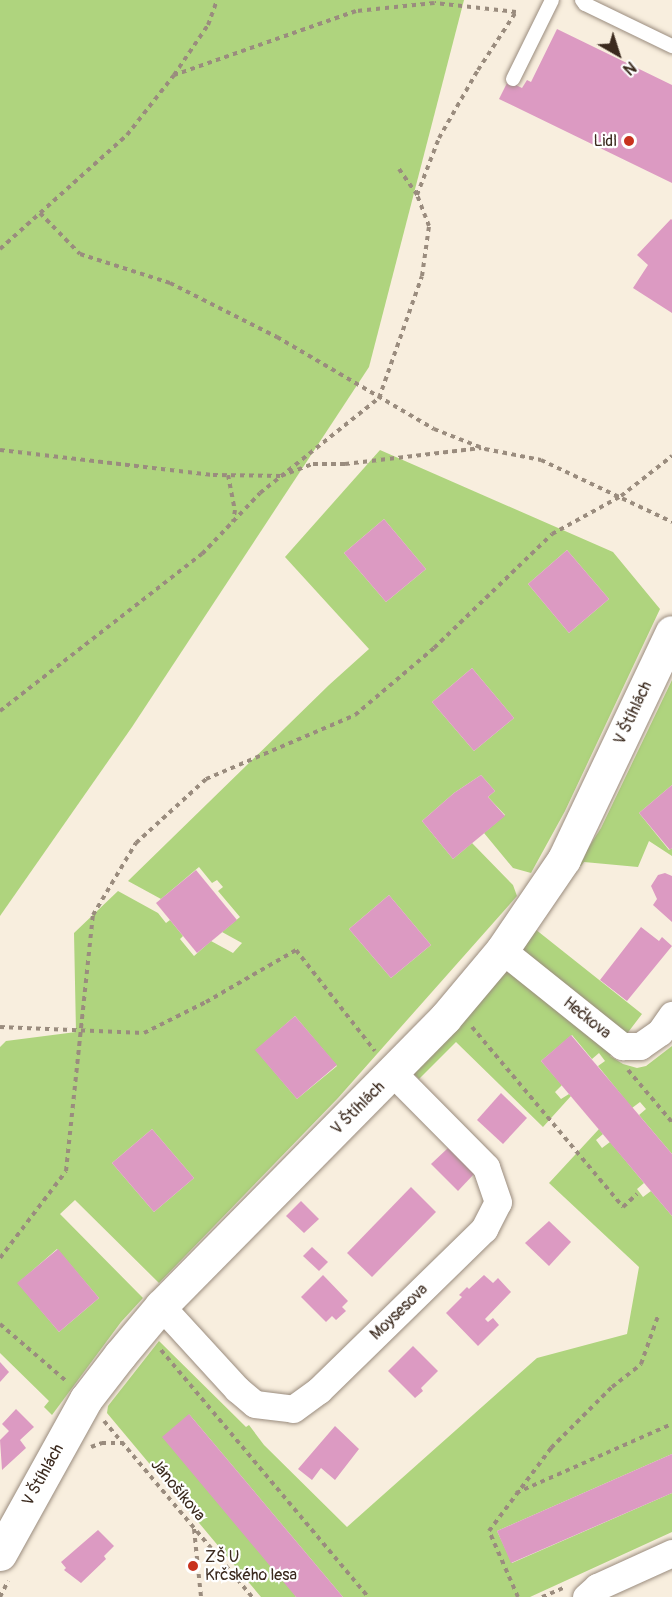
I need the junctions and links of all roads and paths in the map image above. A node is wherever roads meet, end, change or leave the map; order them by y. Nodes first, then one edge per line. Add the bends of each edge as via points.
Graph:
1 (217, 0) edge
2 (552, 0) edge
3 (582, 0) edge
4 (672, 46) edge
5 (174, 75) junction
6 (513, 79) dead end
7 (399, 169) dead end
8 (417, 195) junction
9 (40, 213) junction
10 (0, 249) edge
11 (378, 398) junction
12 (482, 448) junction
13 (0, 450) edge
14 (672, 456) edge
15 (228, 475) junction
16 (281, 476) junction
17 (621, 496) junction
18 (233, 522) junction
19 (672, 522) edge
20 (672, 632) edge
21 (0, 711) edge
22 (502, 950) junction
23 (672, 1014) edge
24 (467, 1022) dead end
25 (0, 1027) edge
26 (79, 1029) junction
27 (623, 1063) dead end
28 (393, 1073) junction
29 (672, 1122) edge
30 (637, 1194) dead end
31 (0, 1258) edge
32 (161, 1306) junction
33 (658, 1316) dead end
34 (0, 1324) edge
35 (161, 1350) dead end
36 (77, 1391) junction
37 (672, 1425) edge
38 (515, 1493) junction
39 (194, 1528) junction
40 (672, 1553) edge
41 (0, 1554) edge
42 (201, 1597) edge
43 (252, 1597) edge
44 (368, 1597) edge
45 (518, 1597) edge
46 (586, 1597) edge

1 - 5 path via 208,25
2 - 6 lane
3 - 4 lane
5 - 8 path via 356,11 434,3 516,12 439,138
5 - 9 path via 127,135
7 - 8 path
8 - 11 path via 429,226 423,276
9 - 10 path
9 - 11 path via 80,254 170,283 277,337
11 - 12 path via 434,429
11 - 16 path
12 - 16 path via 345,464 313,464
12 - 17 path via 541,460
13 - 15 path
14 - 17 path
15 - 16 path
15 - 18 path via 235,510
16 - 18 path
17 - 19 path
17 - 26 path via 552,534 434,648 355,715 206,779 136,843 93,915
18 - 21 path via 202,554
20 - 22 street, V Štíhlách via 564,859
22 - 23 street, Hečkova via 621,1046 640,1046 660,1032
22 - 28 street, V Štíhlách
24 - 30 path via 623,1207
25 - 26 path
26 - 28 path via 144,1033 296,950
26 - 31 path via 66,1171
27 - 29 path
28 - 32 street, V Štíhlách
28 - 32 street, Moysesova via 486,1167 498,1202 484,1228 319,1390 293,1409 255,1404
32 - 36 street, V Štíhlách
33 - 38 path via 641,1364 551,1448
34 - 36 path, Jánošíkova
35 - 44 path
36 - 39 path, Jánošíkova
36 - 41 street, V Štíhlách
37 - 38 path
38 - 45 path via 489,1531
39 - 42 path
39 - 43 path, Jánošíkova
40 - 46 street via 597,1587

